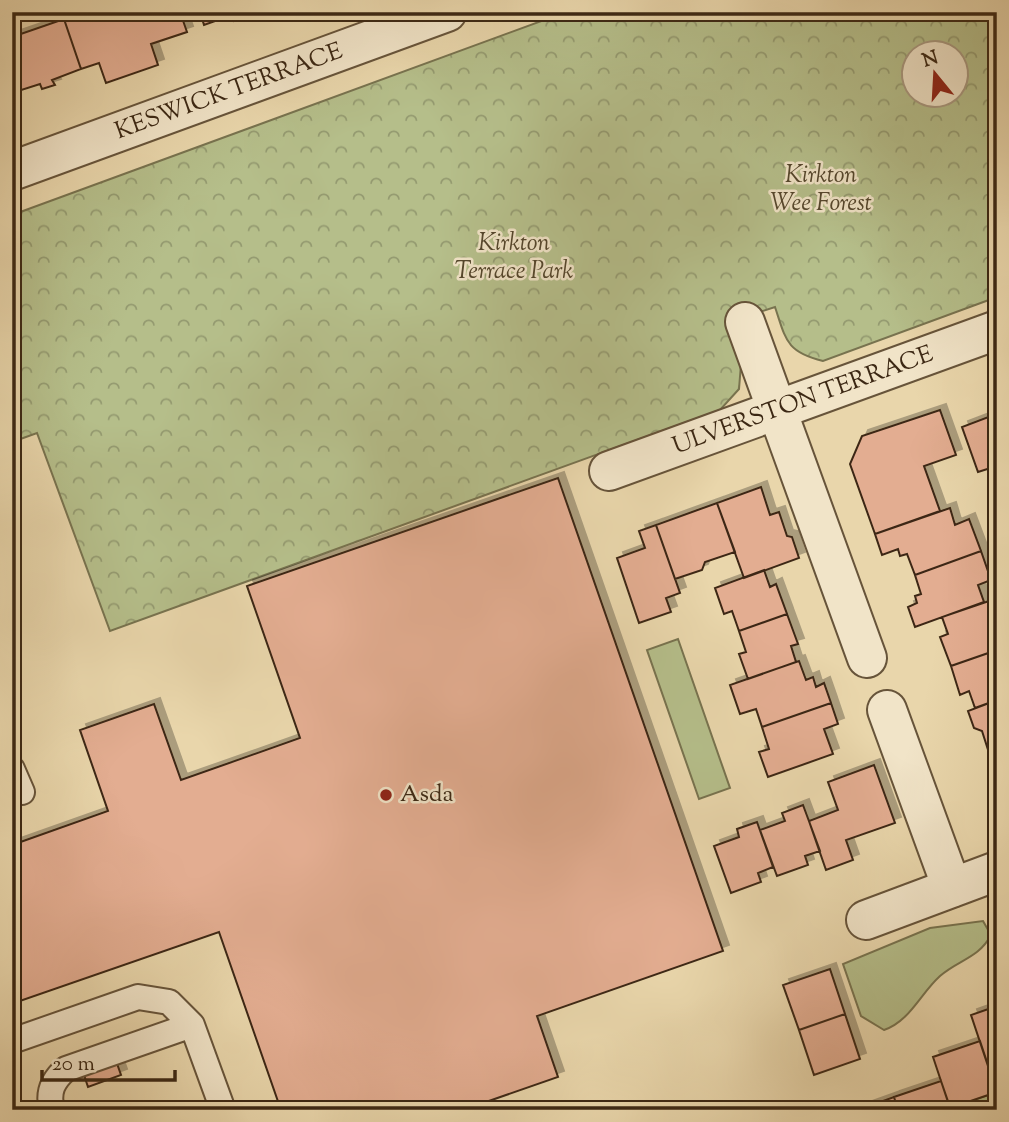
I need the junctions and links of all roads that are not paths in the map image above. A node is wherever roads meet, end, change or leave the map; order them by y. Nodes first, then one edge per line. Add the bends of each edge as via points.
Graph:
1 (447, 12) edge
2 (12, 171) edge
3 (745, 322) dead end
4 (997, 330) edge
5 (777, 411) junction
6 (609, 471) dead end
7 (867, 658) dead end
8 (887, 710) dead end
9 (12, 769) edge
10 (22, 792) dead end
11 (997, 871) edge
12 (952, 888) junction
13 (866, 920) dead end
14 (192, 1025) junction
15 (12, 1041) edge
16 (216, 1108) edge
17 (52, 1110) edge

1 - 2 street, KESWICK TERRACE
3 - 5 street
4 - 5 street, ULVERSTON TERRACE
5 - 6 street, ULVERSTON TERRACE
5 - 7 street
8 - 12 street
9 - 10 lane
11 - 12 street
12 - 13 street
14 - 15 lane via 169,1002 138,997
14 - 16 lane
14 - 17 lane via 66,1069 51,1090

